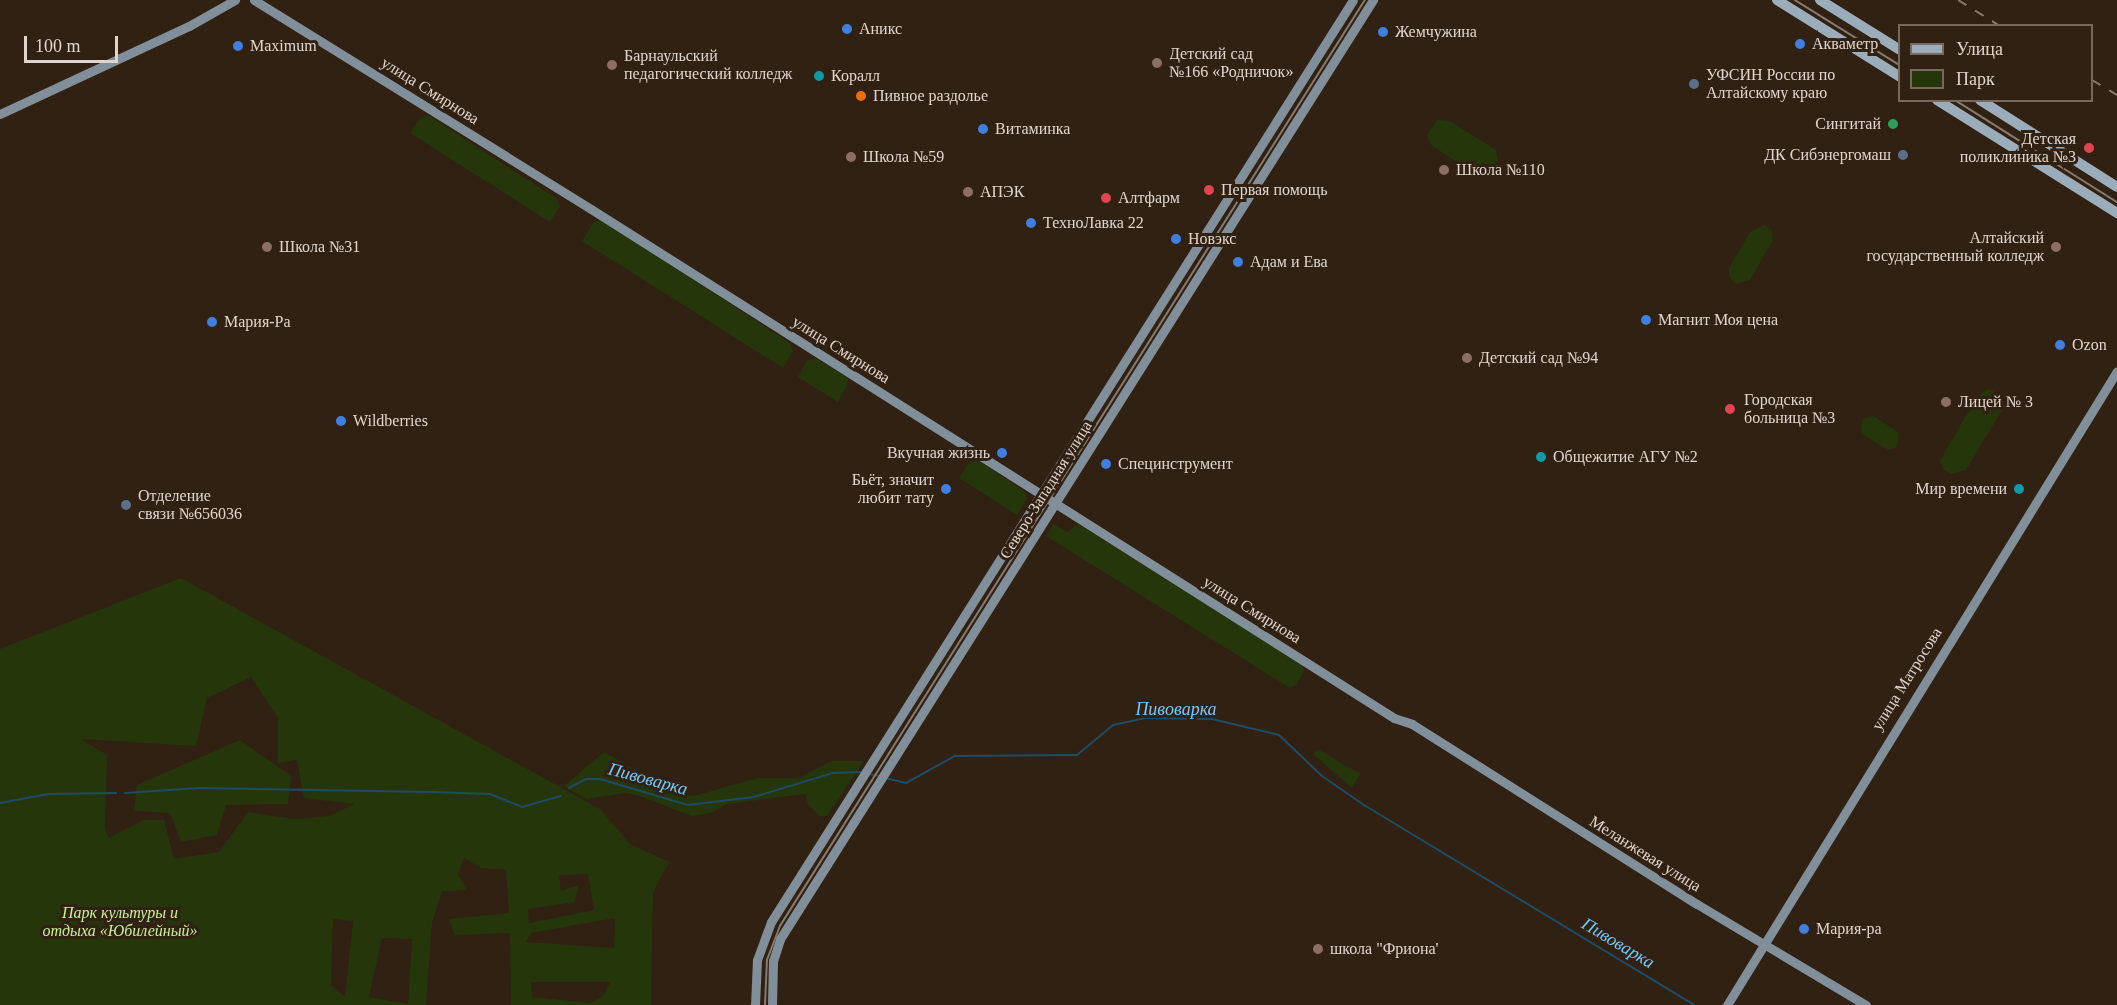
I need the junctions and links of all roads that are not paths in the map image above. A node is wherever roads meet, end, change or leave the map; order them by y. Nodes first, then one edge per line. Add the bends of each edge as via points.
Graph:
1 (235, 0) edge
2 (254, 0) edge
3 (1353, 0) edge
4 (1373, 0) edge
5 (1777, 0) edge
6 (1820, 0) edge
7 (1898, 49) edge
8 (1898, 76) edge
9 (1940, 102) edge
10 (1983, 102) edge
11 (0, 114) edge
12 (2117, 187) edge
13 (2117, 213) edge
14 (2117, 371) edge
15 (1041, 494) junction
16 (1056, 502) junction
17 (1412, 724) joint
18 (1764, 944) junction
19 (755, 1005) edge
20 (772, 1005) edge
21 (1727, 1005) edge
22 (1866, 1005) edge

1 - 11 street via 207,17
2 - 15 street, улица Смирнова
3 - 15 street, Северо-Западная улица
4 - 16 street, Северо-Западная улица
5 - 8 main road
6 - 7 main road
9 - 13 main road
10 - 12 main road
14 - 18 street, улица Матросова
15 - 16 street, улица Смирнова
15 - 19 street, Северо-Западная улица via 764,936 757,960
16 - 17 street, улица Смирнова via 1394,718
16 - 20 street, Северо-Западная улица via 780,939 773,961
17 - 18 street, Меланжевая улица
18 - 21 street, улица Матросова
18 - 22 street, Меланжевая улица

